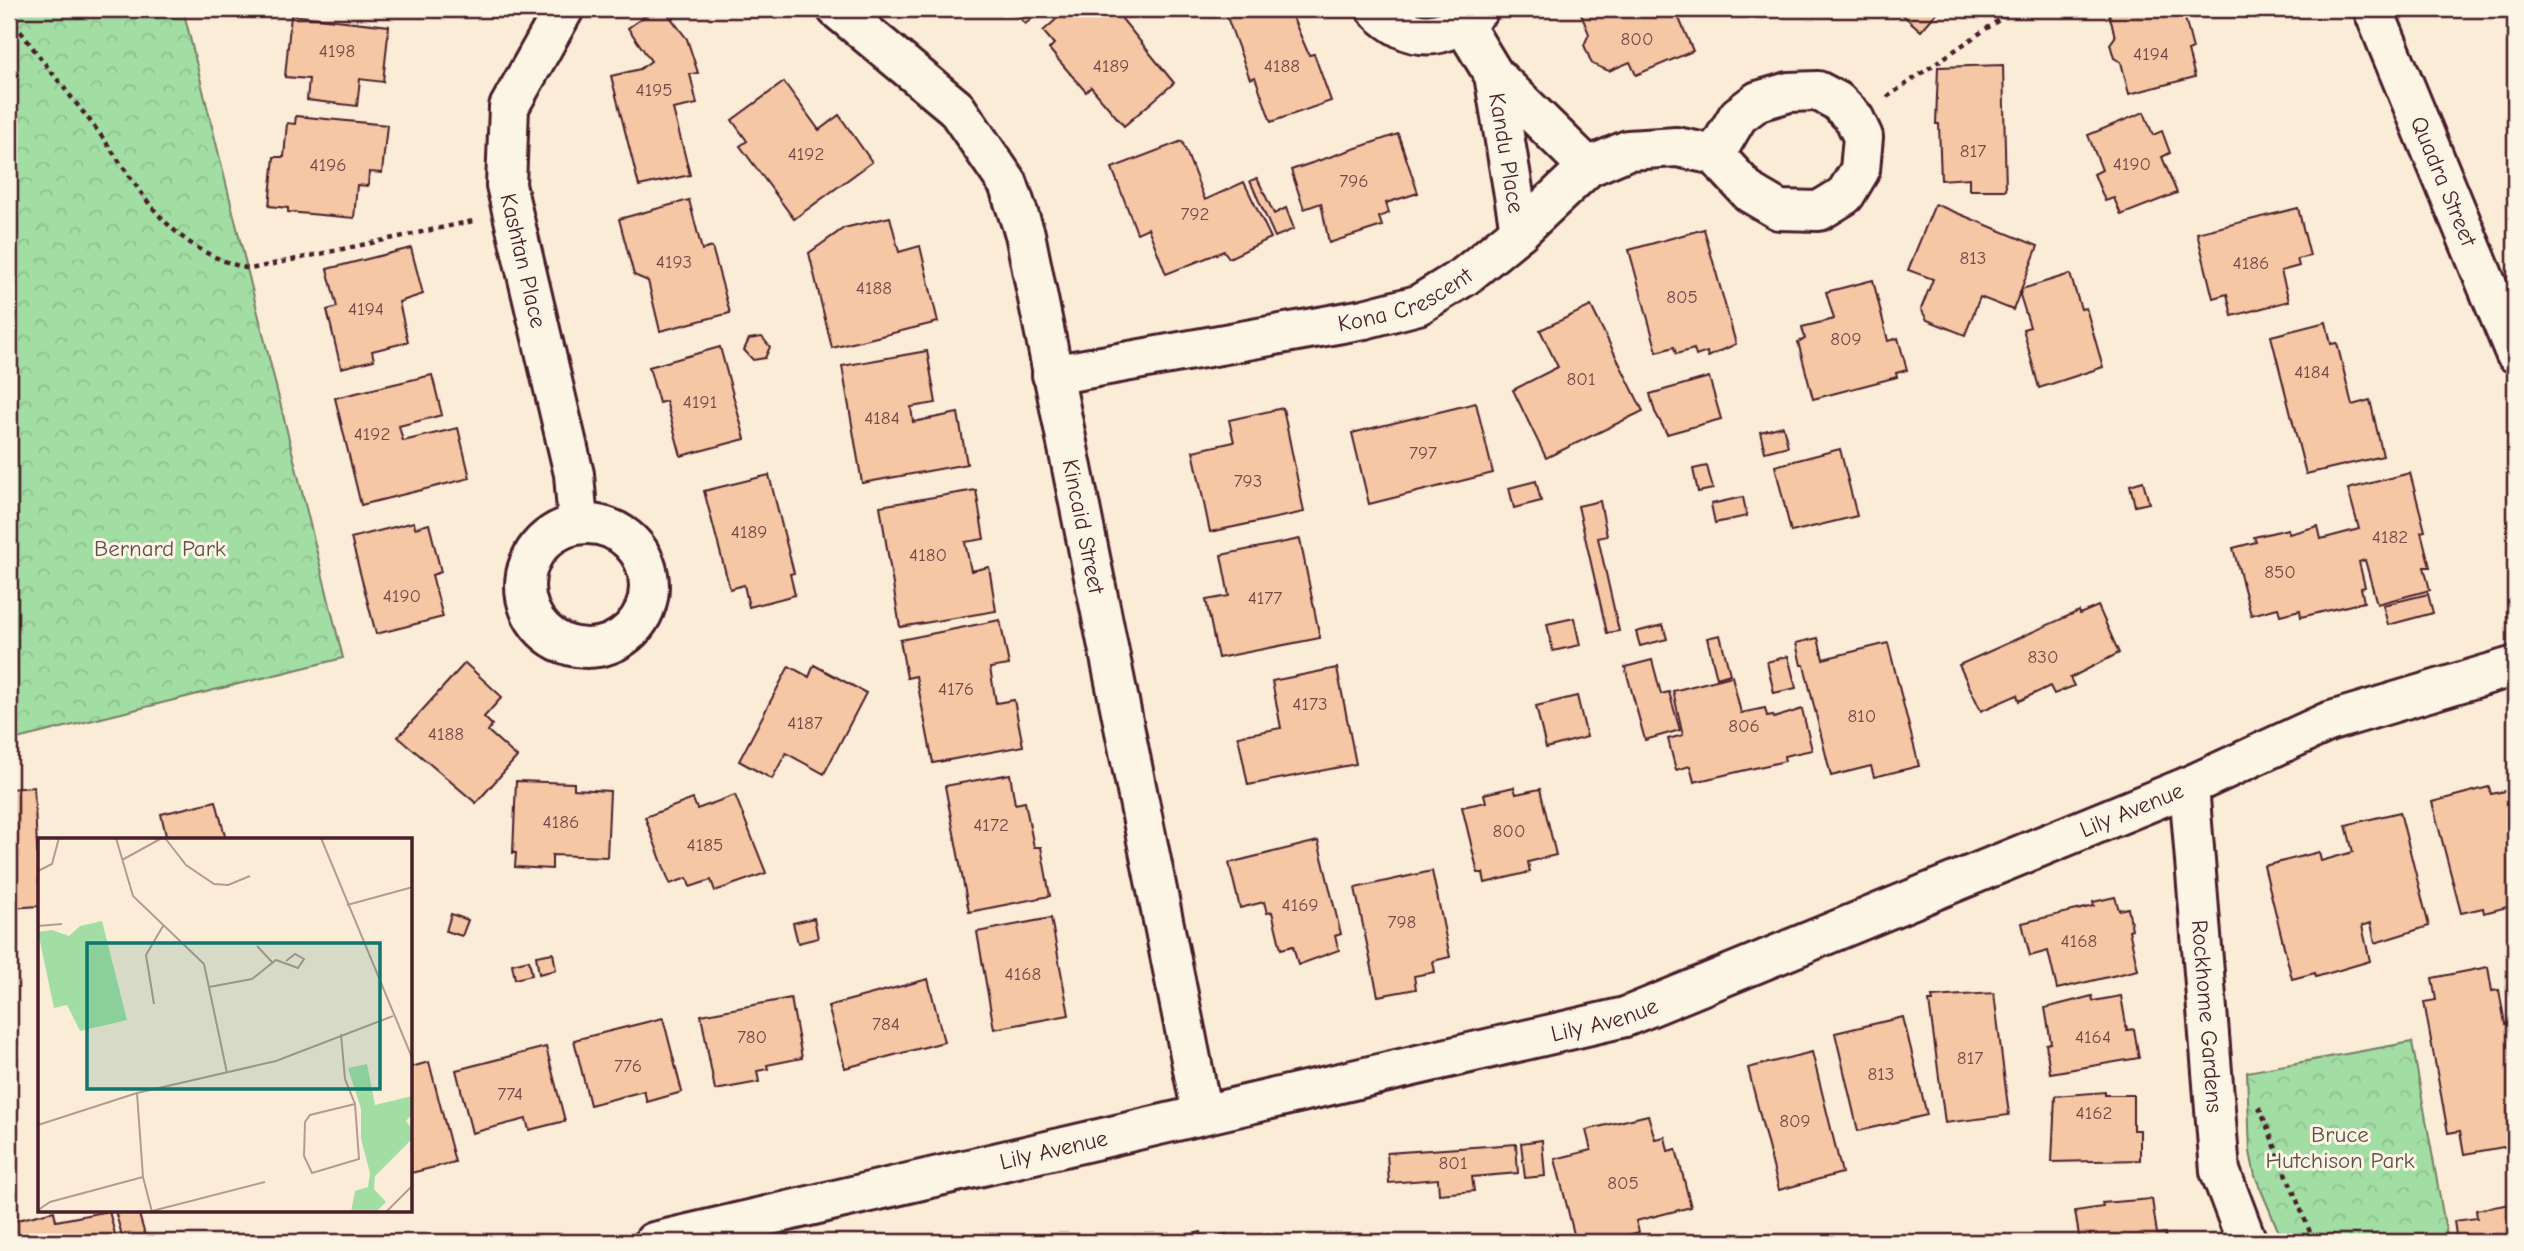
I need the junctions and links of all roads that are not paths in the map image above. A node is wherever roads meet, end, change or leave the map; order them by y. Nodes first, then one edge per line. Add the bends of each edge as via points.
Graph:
1 (564, 9) edge
2 (837, 9) edge
3 (1376, 9) edge
4 (2373, 9) edge
5 (1471, 16) edge
6 (1494, 75) junction
7 (1715, 155) junction
8 (1588, 167) junction
9 (1520, 230) junction
10 (2515, 352) edge
11 (1052, 374) junction
12 (578, 524) dead end
13 (2515, 666) edge
14 (2189, 786) junction
15 (1202, 1114) junction
16 (654, 1242) edge
17 (2247, 1242) edge

1 - 12 street, Kashtan Place via 509,107 506,186 574,474
2 - 11 street, Kincaid Street via 956,108 1008,184 1025,234
3 - 5 street, Kandu Place via 1392,25 1415,34 1440,34
4 - 10 street, Quadra Street
5 - 6 street, Kandu Place
6 - 8 street, Kandu Place
6 - 9 street, Kandu Place
7 - 7 street via 1750,192 1779,210 1819,211 1845,195 1860,170 1863,137 1854,118 1837,101 1818,91 1789,92 1758,101 1738,116
7 - 8 street, Kona Crescent via 1677,147 1628,150
8 - 9 street, Kona Crescent
9 - 11 street, Kona Crescent via 1465,276 1418,305 1364,319
11 - 15 street, Kincaid Street
13 - 14 street, Lily Avenue via 2328,722
14 - 15 street, Lily Avenue via 1625,1017
14 - 17 street, Rockhome Gardens via 2220,1171
15 - 16 street, Lily Avenue

